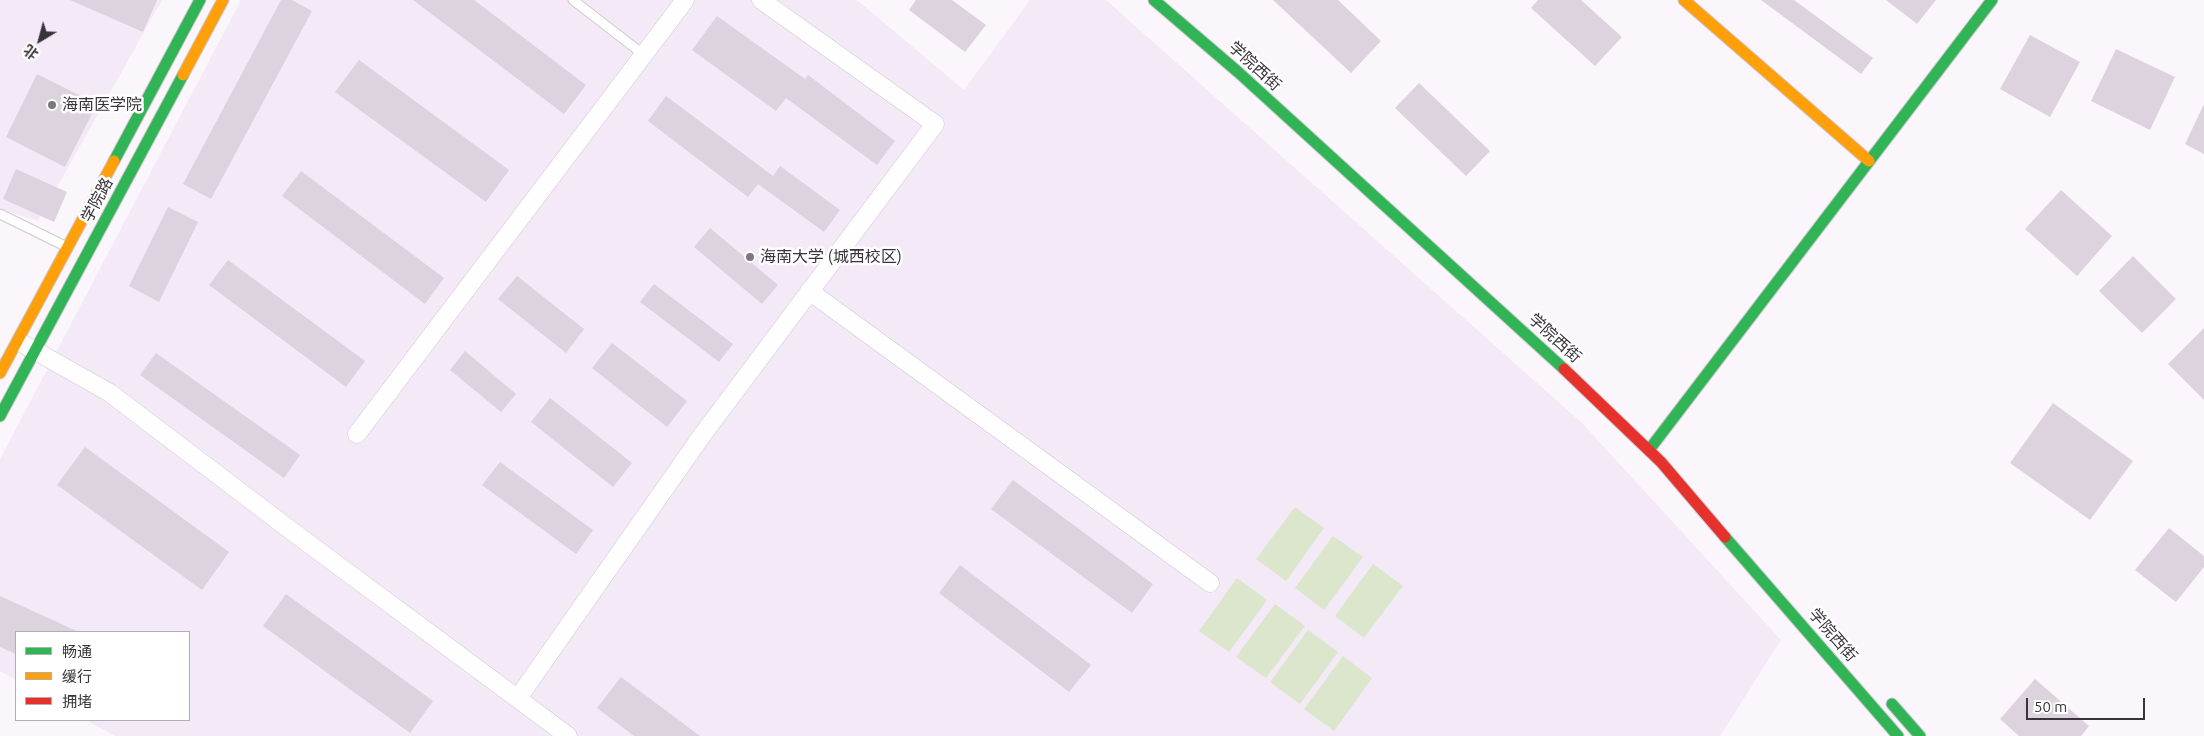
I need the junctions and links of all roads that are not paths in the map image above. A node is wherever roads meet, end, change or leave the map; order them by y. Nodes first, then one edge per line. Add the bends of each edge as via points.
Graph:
1 (200, 0) edge
2 (223, 0) edge
3 (573, 0) edge
4 (685, 0) edge
5 (761, 0) edge
6 (1154, 0) edge
7 (1684, 0) edge
8 (1992, 0) edge
9 (644, 55) junction
10 (1869, 161) junction
11 (0, 214) edge
12 (76, 252) junction
13 (810, 292) junction
14 (17, 341) junction
15 (35, 351) junction
16 (0, 373) edge
17 (0, 416) edge
18 (357, 434) dead end
19 (1649, 450) junction
20 (1210, 583) dead end
21 (518, 698) junction
22 (1888, 698) dead end
23 (568, 736) edge
24 (1898, 736) edge
25 (1920, 736) edge

1 - 12 main road, 学院路
2 - 12 main road, 学院路
3 - 9 lane
4 - 9 street
5 - 13 street via 935,124
6 - 19 main road, 学院西街 via 1282,112
7 - 10 main road
8 - 10 main road
9 - 18 street
10 - 19 main road
11 - 12 lane
12 - 14 main road, 学院路
12 - 15 main road, 学院路
13 - 20 street
13 - 21 street via 703,434
14 - 15 street
14 - 16 main road, 学院路
15 - 17 main road, 学院路
15 - 21 street via 110,393
19 - 24 main road, 学院西街
21 - 23 street
22 - 25 main road

